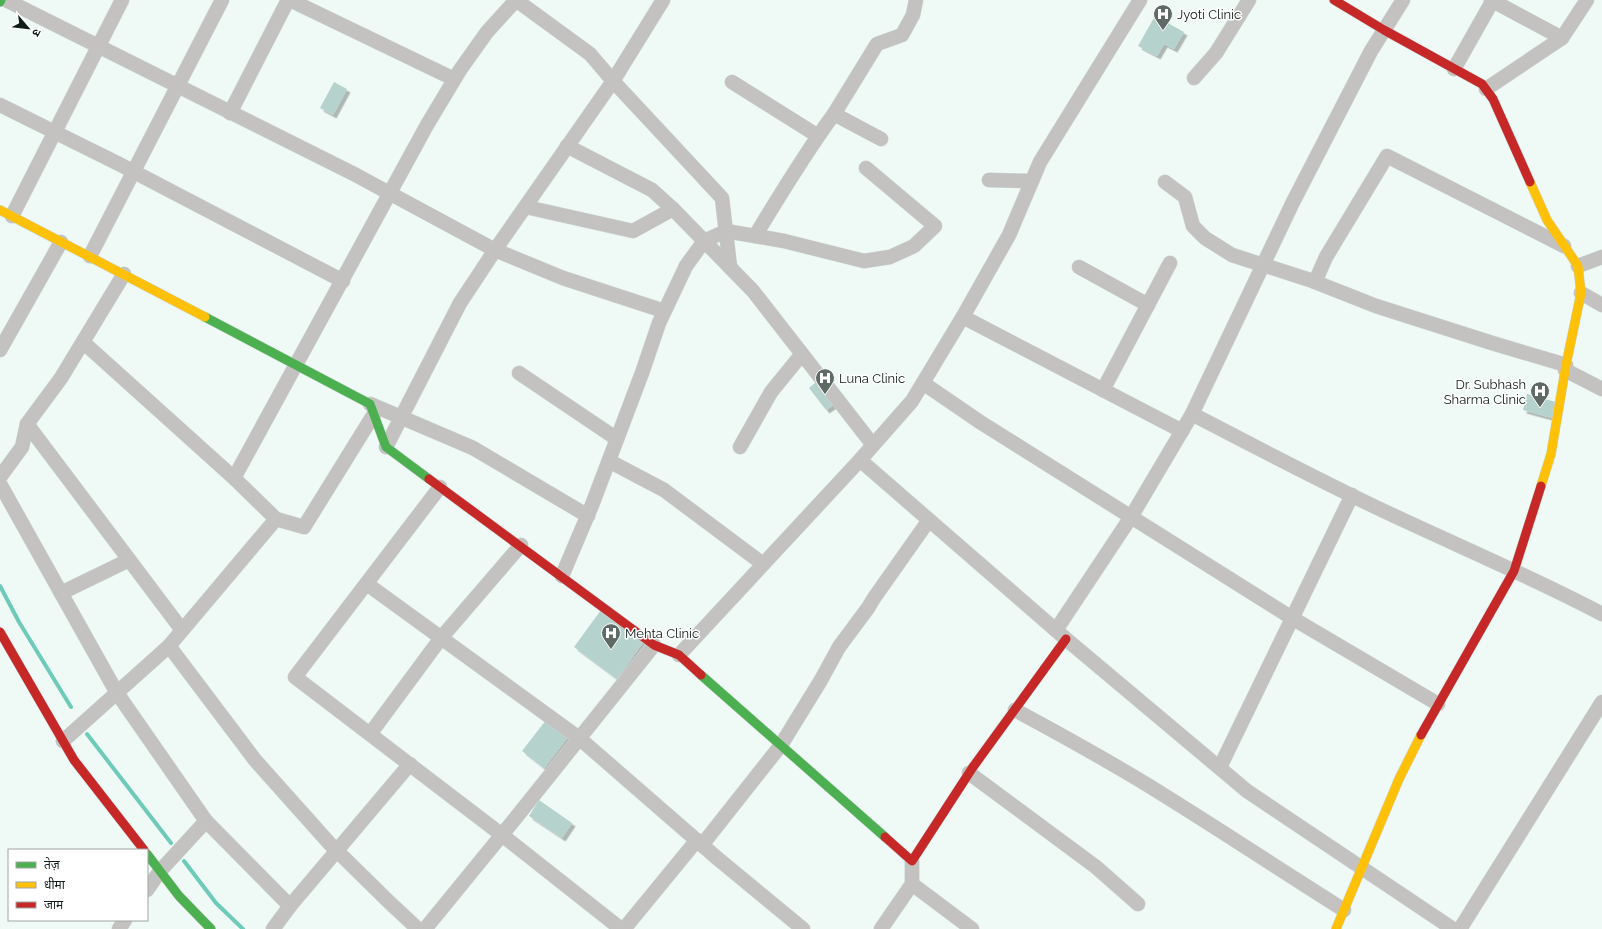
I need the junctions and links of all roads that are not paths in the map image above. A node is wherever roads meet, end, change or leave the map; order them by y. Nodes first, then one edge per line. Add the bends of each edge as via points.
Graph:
1 (6, 0) edge
2 (122, 0) edge
3 (222, 0) edge
4 (289, 0) edge
5 (516, 0) edge
6 (663, 0) edge
7 (916, 0) edge
8 (1140, 0) edge
9 (1250, 0) edge
10 (1334, 0) edge
11 (1403, 0) edge
12 (1492, 0) edge
13 (1587, 0) edge
14 (1384, 30) junction
15 (1562, 38) junction
16 (99, 47) junction
17 (1454, 69) junction
18 (1194, 78) dead end
19 (454, 79) junction
20 (613, 81) junction
21 (732, 82) dead end
22 (177, 86) junction
23 (1486, 89) junction
24 (0, 105) edge
25 (230, 113) junction
26 (834, 114) junction
27 (54, 132) junction
28 (818, 136) junction
29 (882, 139) dead end
30 (567, 146) junction
31 (866, 168) dead end
32 (134, 172) junction
33 (989, 180) dead end
34 (1032, 181) junction
35 (1165, 182) dead end
36 (389, 193) junction
37 (526, 207) junction
38 (673, 209) junction
39 (6, 213) edge
40 (726, 231) junction
41 (755, 236) junction
42 (704, 240) junction
43 (61, 242) junction
44 (1564, 246) junction
45 (494, 250) junction
46 (90, 256) junction
47 (1602, 257) edge
48 (1170, 263) dead end
49 (1264, 264) junction
50 (1578, 266) junction
51 (730, 267) junction
52 (1079, 267) dead end
53 (124, 274) junction
54 (343, 281) junction
55 (1315, 282) junction
56 (1581, 294) junction
57 (1148, 305) junction
58 (1602, 305) edge
59 (664, 311) junction
60 (963, 317) junction
61 (83, 342) junction
62 (0, 350) edge
63 (802, 354) junction
64 (298, 365) junction
65 (1566, 368) junction
66 (519, 373) dead end
67 (922, 383) junction
68 (1602, 389) edge
69 (1103, 390) junction
70 (372, 409) junction
71 (1192, 414) junction
72 (402, 416) junction
73 (27, 424) junction
74 (1182, 431) junction
75 (617, 439) junction
76 (873, 445) junction
77 (386, 447) junction
78 (740, 447) dead end
79 (860, 460) junction
80 (609, 461) junction
81 (0, 477) edge
82 (234, 478) junction
83 (0, 484) edge
84 (440, 487) junction
85 (1352, 495) junction
86 (588, 516) junction
87 (1131, 517) junction
88 (276, 519) junction
89 (929, 520) junction
90 (520, 545) junction
91 (129, 560) junction
92 (763, 564) junction
93 (1514, 571) junction
94 (562, 576) junction
95 (366, 584) junction
96 (61, 594) junction
97 (1602, 614) edge
98 (1292, 618) junction
99 (182, 630) junction
100 (0, 632) edge
101 (1061, 634) junction
102 (441, 638) junction
103 (654, 645) junction
104 (169, 646) junction
105 (679, 655) junction
106 (117, 693) junction
107 (1602, 702) edge
108 (1438, 704) junction
109 (1014, 710) junction
110 (370, 734) junction
111 (579, 738) junction
112 (63, 741) junction
113 (781, 745) junction
114 (410, 764) junction
115 (1220, 768) junction
116 (969, 773) junction
117 (206, 821) junction
118 (502, 835) junction
119 (699, 843) junction
120 (143, 849) edge
121 (338, 851) junction
122 (148, 855) edge
123 (912, 861) junction
124 (1362, 868) junction
125 (160, 871) junction
126 (912, 884) junction
127 (148, 889) edge
128 (1138, 904) dead end
129 (290, 906) junction
130 (1344, 910) junction
131 (125, 921) edge
132 (119, 929) edge
133 (211, 929) edge
134 (273, 929) edge
135 (418, 929) edge
136 (425, 929) edge
137 (622, 929) edge
138 (803, 929) edge
139 (881, 929) edge
140 (972, 929) edge
141 (1336, 929) edge
142 (1453, 929) edge
143 (1460, 929) edge

1 - 16 street
2 - 16 street
3 - 22 street
4 - 19 street
4 - 25 street
5 - 19 street via 487,32
5 - 20 street via 590,54
6 - 20 street
7 - 26 street via 913,15 902,34 877,44
8 - 34 street via 1044,156
9 - 18 street via 1216,53
10 - 14 main road
11 - 14 street
12 - 15 street
12 - 17 street
13 - 15 street
14 - 17 main road
14 - 49 street via 1292,202
15 - 23 street
16 - 22 street
16 - 27 street
17 - 23 main road via 1482,84
19 - 36 street
20 - 30 street
20 - 40 street via 722,198
21 - 28 street
22 - 25 street
22 - 32 street
23 - 44 main road via 1493,99 1546,220
24 - 27 street
25 - 36 street
26 - 28 street
26 - 29 street
27 - 32 street
27 - 39 street
28 - 41 street
30 - 37 street
30 - 38 street via 652,190
31 - 41 street via 934,226 914,246 890,257 864,262
32 - 46 street
32 - 54 street
33 - 34 street
34 - 60 street via 1009,235
35 - 49 street via 1185,197 1193,226 1204,238 1232,255
36 - 45 street
36 - 54 street
37 - 38 street via 633,231
37 - 45 street
38 - 42 street
39 - 43 main road
40 - 41 street
40 - 42 street
40 - 51 street
42 - 51 street
42 - 59 street via 686,266
43 - 46 main road
43 - 62 street
44 - 50 main road
44 - 55 street via 1387,156 1326,257
45 - 59 street via 563,278
45 - 72 street via 460,303
46 - 53 main road
47 - 50 street
48 - 57 street
49 - 55 street
49 - 71 street
50 - 56 main road
51 - 63 street via 754,291
52 - 57 street
53 - 61 street
53 - 64 main road
54 - 64 street
55 - 65 street via 1383,308
56 - 58 street
56 - 65 main road
57 - 69 street
59 - 75 street
60 - 67 street
60 - 69 street
61 - 73 street via 61,378
61 - 82 street
63 - 76 street
63 - 78 street via 771,392
64 - 70 main road
64 - 82 street
65 - 68 street
65 - 93 main road via 1551,454
66 - 75 street
67 - 76 street via 912,400
67 - 87 street
69 - 74 street
70 - 72 street
70 - 77 main road
70 - 88 street via 304,527
71 - 74 street
71 - 85 street
72 - 77 street
72 - 86 street via 473,448
73 - 81 street via 22,447
73 - 91 street
74 - 87 street
75 - 80 street
76 - 79 street
77 - 84 main road
79 - 89 street
79 - 92 street
80 - 86 street
80 - 92 street via 664,490
82 - 88 street
83 - 96 street
84 - 90 main road
84 - 95 street
85 - 93 street
85 - 98 street
86 - 94 street
87 - 98 street
87 - 101 street
88 - 99 street
89 - 101 street
89 - 113 street via 839,647
90 - 94 main road
90 - 102 street
91 - 96 street
91 - 99 street
92 - 105 street
93 - 97 street
93 - 108 main road
94 - 103 main road
95 - 102 street
95 - 110 street via 295,677
96 - 106 street
98 - 108 street
98 - 115 street
99 - 104 street
100 - 112 main road
101 - 109 main road
101 - 115 street
102 - 110 street
102 - 111 street
103 - 105 main road
103 - 111 street
104 - 106 street
104 - 121 street via 255,760
105 - 113 main road
106 - 112 street
106 - 117 street
107 - 143 street
108 - 124 main road via 1399,779
109 - 116 main road
109 - 130 street via 1064,736 1169,798
110 - 114 street
111 - 118 street
111 - 119 street
112 - 120 main road via 74,760
113 - 119 street
113 - 123 main road
114 - 118 street
114 - 121 street
115 - 124 street via 1247,791
116 - 123 main road
116 - 128 street via 1096,867
117 - 125 street
117 - 129 street
118 - 136 street
118 - 137 street
119 - 137 street
119 - 138 street
121 - 129 street
121 - 135 street
122 - 125 main road
123 - 126 street
124 - 130 main road
124 - 142 street
125 - 127 street
125 - 133 main road via 179,896
126 - 139 street
126 - 140 street
129 - 134 street
130 - 141 main road
131 - 132 street

